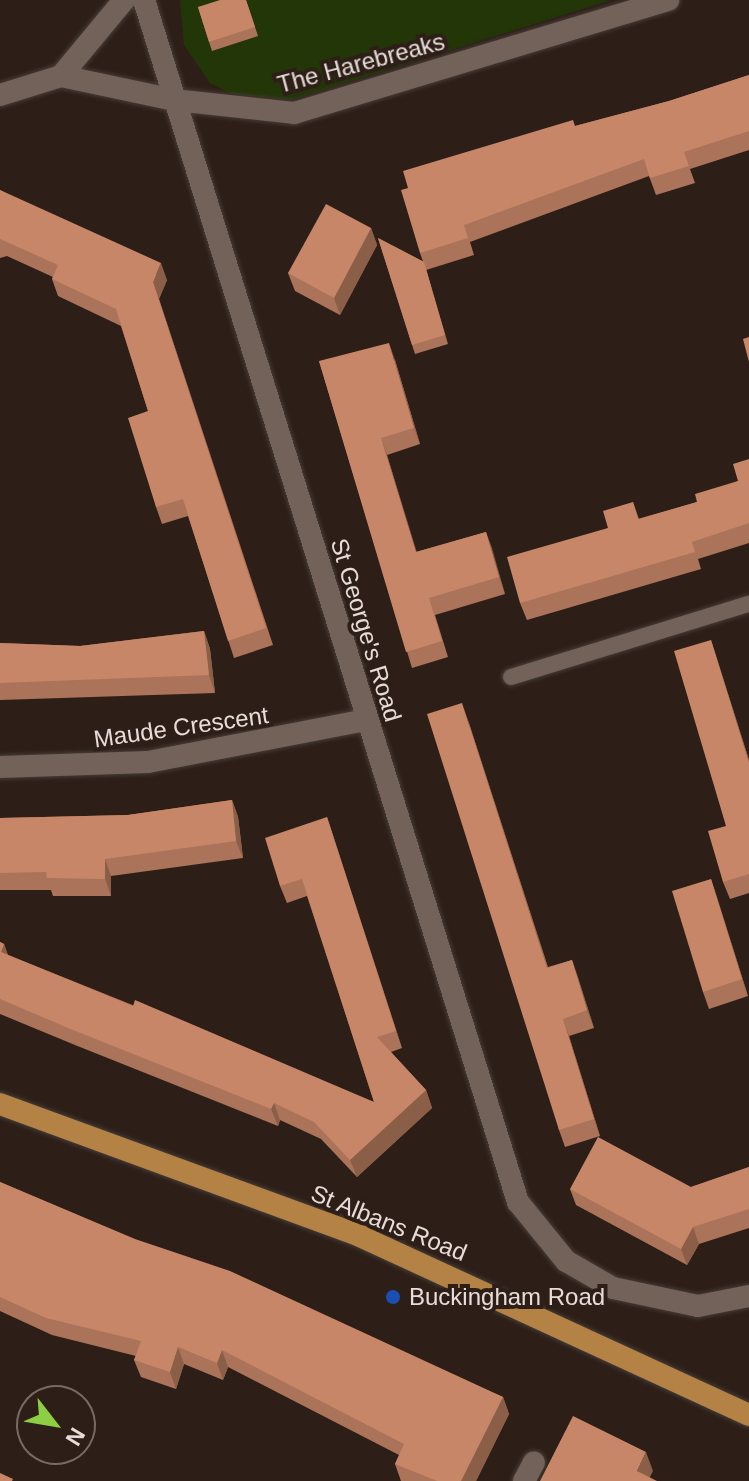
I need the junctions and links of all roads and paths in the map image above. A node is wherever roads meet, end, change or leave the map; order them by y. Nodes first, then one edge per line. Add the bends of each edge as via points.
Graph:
1 (124, 0) edge
2 (144, 0) edge
3 (668, 0) edge
4 (61, 76) junction
5 (0, 95) edge
6 (175, 100) junction
7 (749, 604) edge
8 (511, 677) dead end
9 (366, 720) junction
10 (0, 767) edge
11 (0, 1104) edge
12 (749, 1296) edge
13 (749, 1415) edge

1 - 4 street
2 - 6 street, St George's Road
3 - 6 street, The Harebreaks via 294,113
4 - 5 street, The Harebreaks
4 - 6 street, The Harebreaks
6 - 9 street, St George's Road
7 - 8 lane
9 - 10 street, Maude Crescent via 148,762
9 - 12 street, St George's Road via 507,1178 566,1261 641,1298 698,1306
11 - 13 main road, St Albans Road via 360,1236

